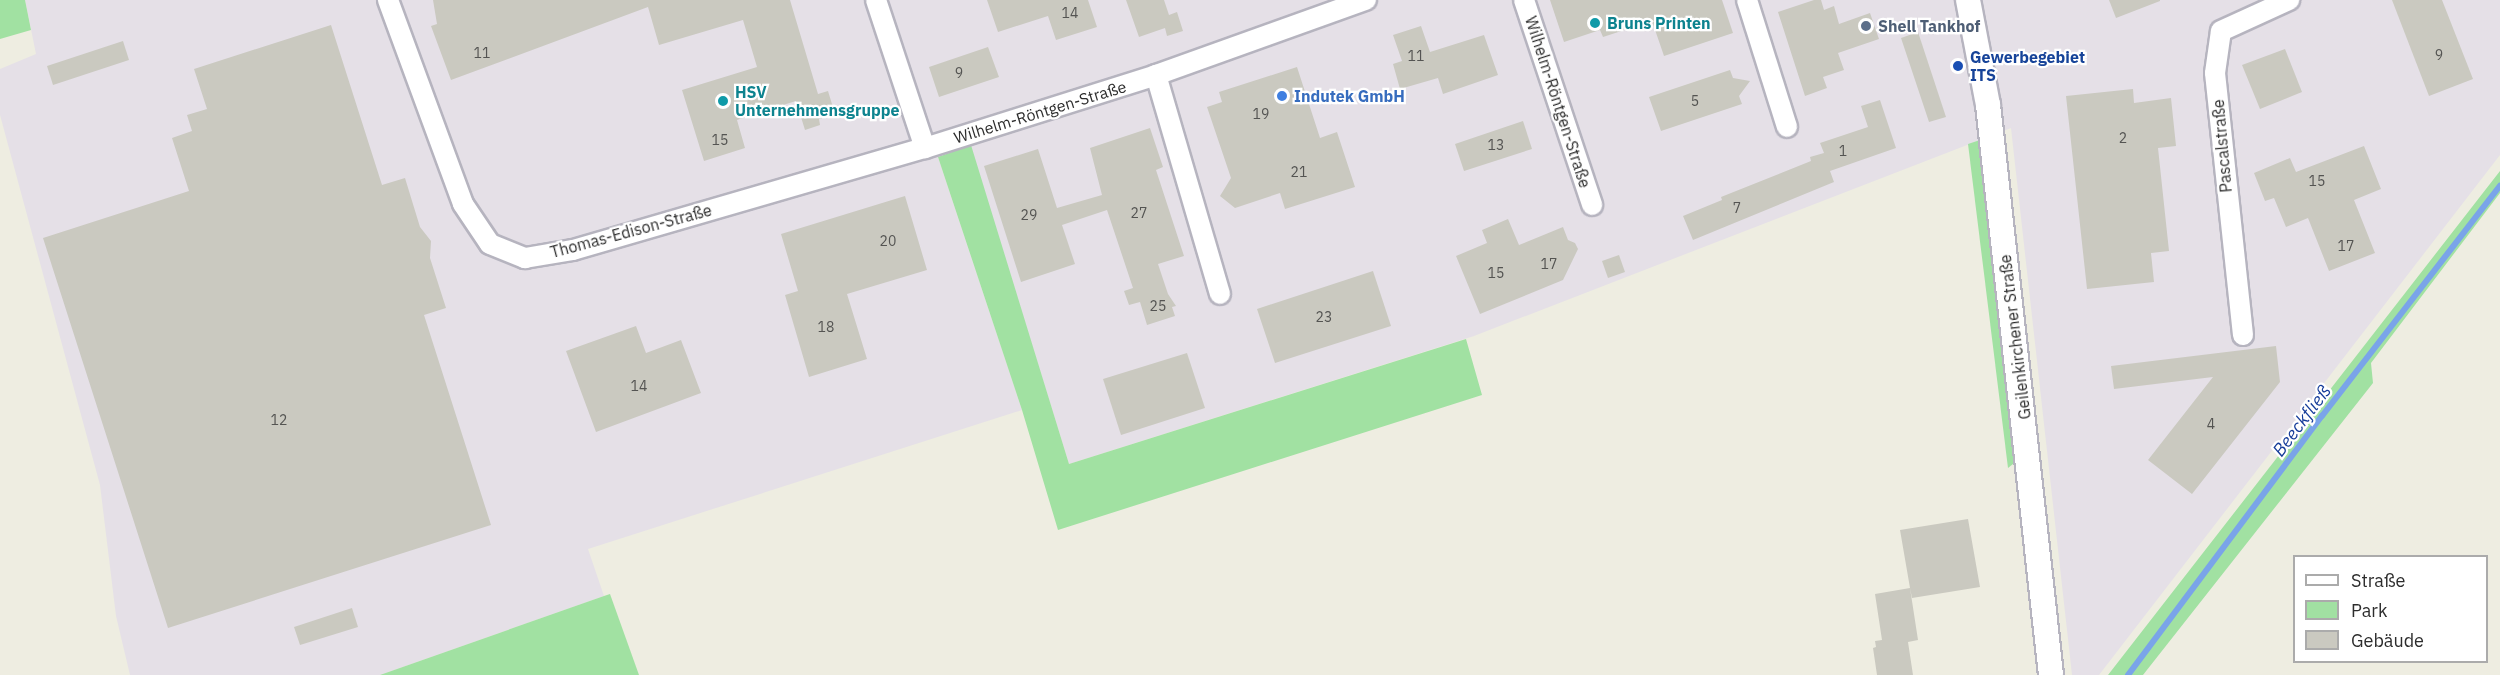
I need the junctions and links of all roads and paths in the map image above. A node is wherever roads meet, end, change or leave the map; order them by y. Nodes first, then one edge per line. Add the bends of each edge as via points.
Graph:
1 (388, 0) edge
2 (876, 0) edge
3 (1524, 0) edge
4 (1747, 0) edge
5 (1968, 0) edge
6 (2289, 0) edge
7 (1358, 1) edge
8 (1155, 75) junction
9 (1787, 127) dead end
10 (925, 148) junction
11 (1592, 205) dead end
12 (1220, 294) dead end
13 (2242, 335) dead end
14 (2051, 675) edge

1 - 10 street, Thomas-Edison-Straße via 463,204 490,244 525,258 573,250
2 - 10 street
3 - 11 street, Wilhelm-Röntgen-Straße
4 - 9 street
5 - 14 street, Geilenkirchener Straße via 1988,105
6 - 13 street, Pascalstraße via 2221,32 2215,73
7 - 8 street, Wilhelm-Röntgen-Straße
8 - 10 street, Wilhelm-Röntgen-Straße
8 - 12 street

